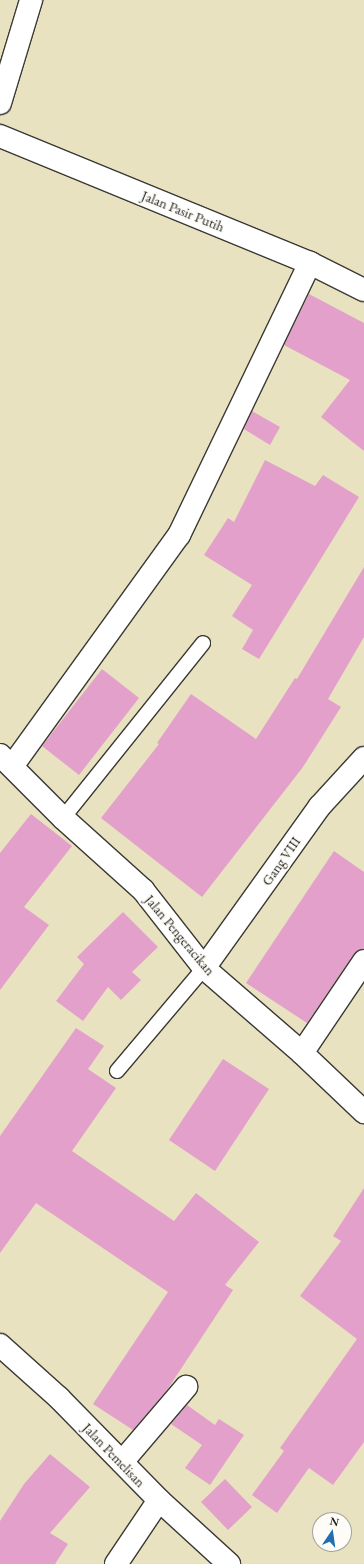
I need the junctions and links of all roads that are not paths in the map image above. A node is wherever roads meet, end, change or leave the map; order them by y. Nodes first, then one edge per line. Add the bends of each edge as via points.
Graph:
1 (31, 0) edge
2 (0, 103) edge
3 (0, 136) edge
4 (310, 263) junction
5 (364, 290) edge
6 (203, 643) dead end
7 (364, 758) edge
8 (6, 760) edge
9 (64, 818) junction
10 (364, 961) edge
11 (204, 968) junction
12 (302, 1053) junction
13 (117, 1071) dead end
14 (364, 1112) edge
15 (0, 1344) edge
16 (186, 1387) dead end
17 (122, 1462) junction
18 (159, 1500) junction
19 (116, 1564) edge
20 (229, 1564) edge

1 - 2 street
3 - 4 street, Jalan Pasir Putih
4 - 5 street, Jalan Pasir Putih
4 - 8 street via 179,535
6 - 9 lane
7 - 11 street, Gang VIII via 320,806
8 - 9 street, Jalan Pengeracikan
9 - 11 street, Jalan Pengeracikan via 143,890
10 - 12 street
11 - 12 street, Jalan Pengeracikan
11 - 13 lane
12 - 14 street, Jalan Pengeracikan
15 - 17 street, Jalan Pemelisan via 59,1398
16 - 17 street
17 - 18 street, Jalan Pemelisan
18 - 19 street
18 - 20 street, Jalan Pemelisan

